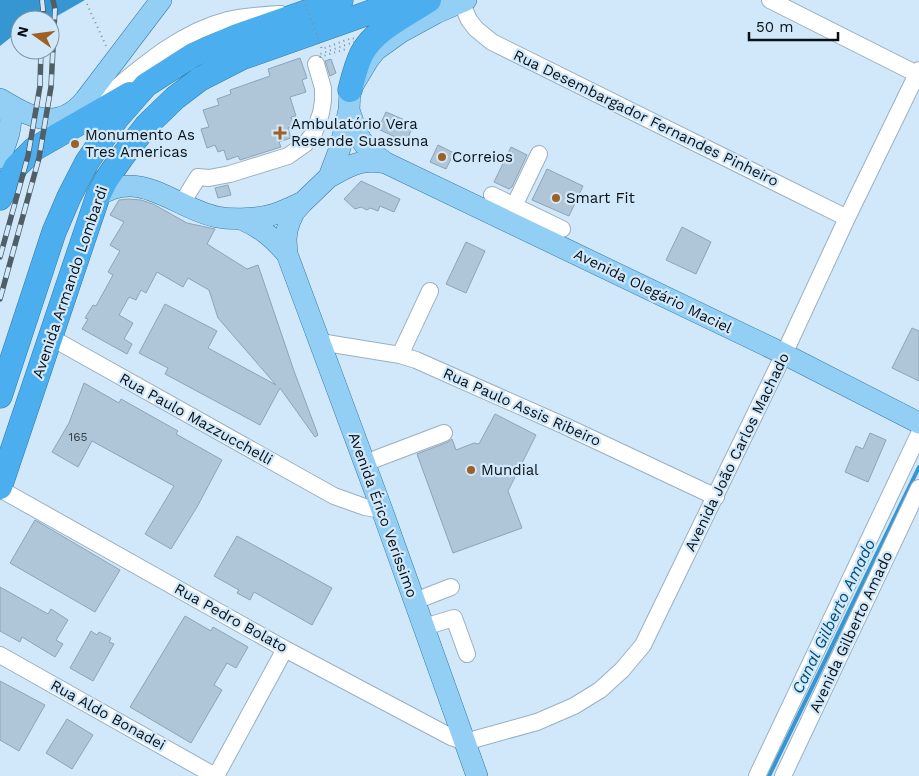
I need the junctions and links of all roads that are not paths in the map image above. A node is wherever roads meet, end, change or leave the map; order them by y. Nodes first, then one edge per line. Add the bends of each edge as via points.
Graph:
1 (161, 0) edge
2 (340, 0) edge
3 (405, 0) edge
4 (429, 0) edge
5 (770, 0) edge
6 (463, 1) edge
7 (796, 6) edge
8 (304, 7) edge
9 (316, 64) dead end
10 (918, 72) edge
11 (146, 85) junction
12 (96, 96) junction
13 (350, 100) junction
14 (3, 101) edge
15 (75, 126) junction
16 (539, 154) dead end
17 (0, 158) edge
18 (386, 163) junction
19 (329, 177) junction
20 (492, 195) dead end
21 (98, 196) junction
22 (0, 198) edge
23 (303, 202) junction
24 (182, 203) junction
25 (514, 206) junction
26 (847, 218) junction
27 (241, 219) junction
28 (535, 225) junction
29 (562, 229) dead end
30 (287, 254) junction
31 (430, 290) dead end
32 (50, 337) junction
33 (320, 342) junction
34 (784, 354) junction
35 (400, 355) junction
36 (0, 396) edge
37 (919, 423) edge
38 (444, 433) dead end
39 (919, 434) edge
40 (368, 472) junction
41 (0, 488) edge
42 (919, 488) edge
43 (716, 497) junction
44 (343, 500) junction
45 (915, 508) edge
46 (382, 510) junction
47 (451, 588) dead end
48 (414, 601) junction
49 (424, 628) junction
50 (285, 649) junction
51 (467, 654) dead end
52 (0, 655) edge
53 (465, 742) junction
54 (216, 776) edge
55 (477, 776) edge
56 (757, 776) edge
57 (783, 776) edge

1 - 12 main road
2 - 8 highway, Avenida Armando Lombardi
3 - 21 highway, Avenida Armando Lombardi via 241,58 200,79 147,125 106,180
4 - 13 highway via 378,34 369,44 357,64
5 - 7 street
6 - 13 main road via 401,32 376,50 360,72
6 - 26 street, Rua Desembargador Fernandes Pinheiro via 469,20 492,42
7 - 10 street
8 - 11 highway, Avenida Armando Lombardi via 193,55
8 - 12 street via 227,20 211,26 166,48
9 - 24 street via 323,101 314,133 305,144 288,156 230,174 198,177
10 - 26 street, Avenida João Carlos Machado
11 - 15 highway
11 - 36 highway, Avenida Armando Lombardi via 117,118 87,162 69,197 54,232
12 - 14 main road via 55,119 34,117
12 - 15 street
13 - 18 main road, Avenida Olegário Maciel via 363,144
13 - 19 main road via 340,148
14 - 17 main road via 11,121
15 - 22 highway via 34,149 16,167
16 - 25 street
18 - 19 main road, Avenida Olegário Maciel via 360,162
18 - 28 main road, Avenida Olegário Maciel
19 - 23 main road
20 - 25 street
21 - 24 main road via 114,187 128,185 149,189
21 - 32 highway, Avenida Armando Lombardi
23 - 27 main road via 272,215
23 - 30 main road via 294,212 287,230
24 - 27 main road via 202,213
25 - 28 street
26 - 34 street, Avenida João Carlos Machado
27 - 30 main road via 267,233
28 - 29 street
28 - 34 main road, Avenida Olegário Maciel
30 - 33 main road, Avenida Érico Veríssimo
31 - 35 street
32 - 41 highway, Avenida Armando Lombardi
32 - 44 street, Rua Paulo Mazzucchelli
33 - 35 street, Rua Paulo Assis Ribeiro
33 - 40 main road, Avenida Érico Veríssimo
34 - 37 main road, Avenida Olegário Maciel
34 - 43 street, Avenida João Carlos Machado
35 - 43 street, Rua Paulo Assis Ribeiro via 565,426
38 - 40 street
39 - 56 street, Avenida Gilberto Amado
40 - 44 street via 365,489
40 - 46 main road, Avenida Érico Veríssimo
41 - 50 street, Rua Pedro Bolato
42 - 45 street, Avenida Gilberto Amado
43 - 53 street, Avenida João Carlos Machado via 643,645 622,670 600,690 574,706 538,722
44 - 46 street, Rua Paulo Mazzucchelli
45 - 57 street, Avenida Gilberto Amado
46 - 48 main road, Avenida Érico Veríssimo
47 - 48 street
48 - 49 main road, Avenida Érico Veríssimo
49 - 51 street via 454,618
49 - 53 main road, Avenida Érico Veríssimo
50 - 53 street, Rua Pedro Bolato
50 - 54 street
52 - 54 street, Rua Aldo Bonadei
53 - 55 main road, Avenida Érico Veríssimo

